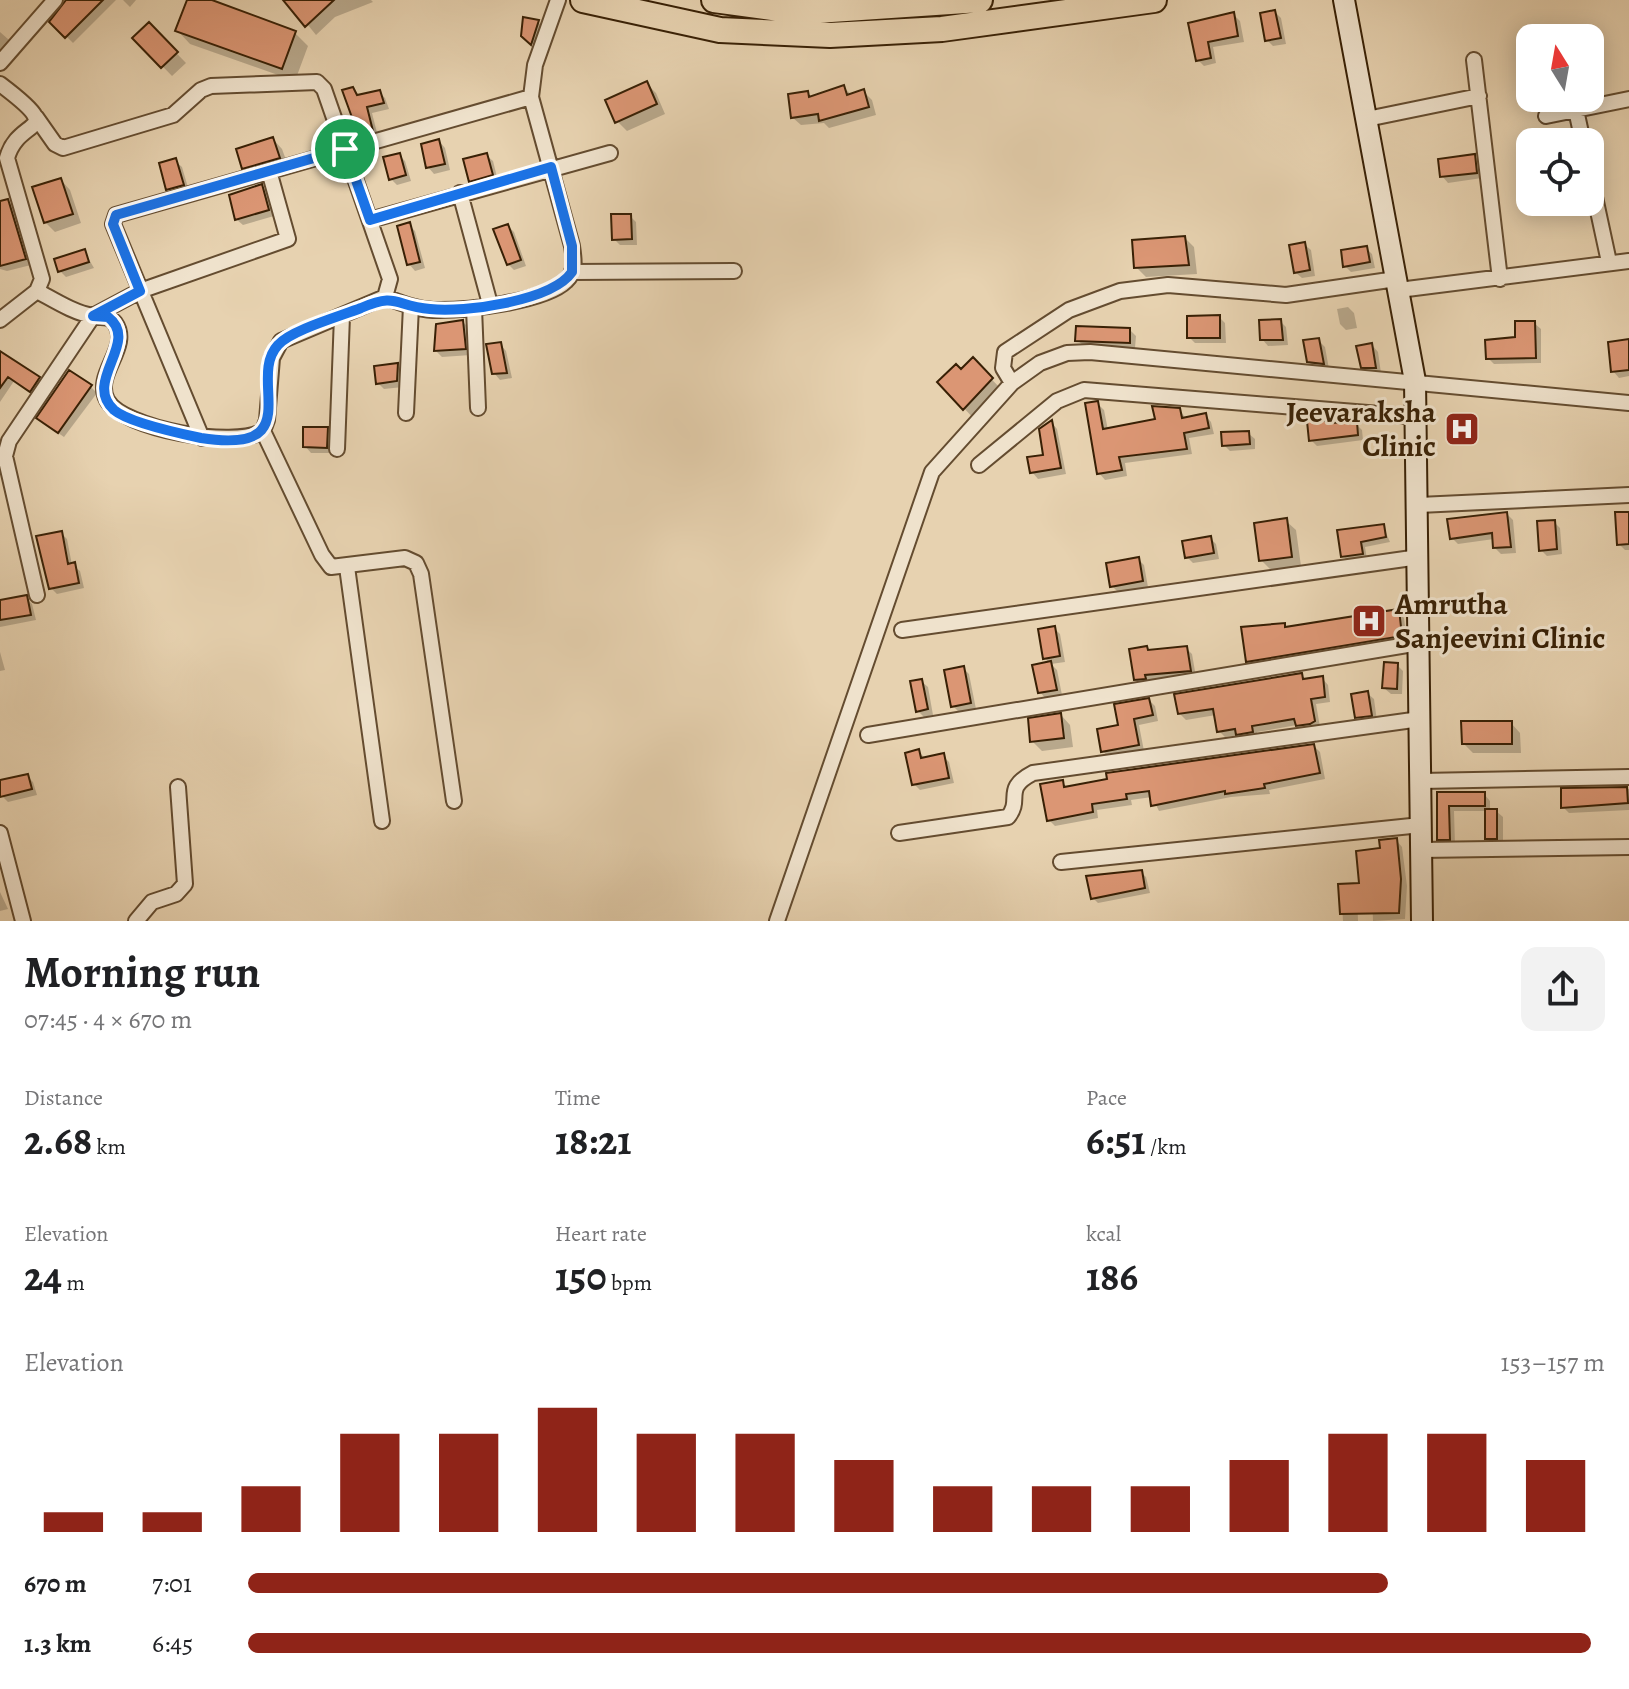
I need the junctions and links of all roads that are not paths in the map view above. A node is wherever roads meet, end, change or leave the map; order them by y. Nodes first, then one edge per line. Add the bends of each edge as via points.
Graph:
1 (55, 0) edge
2 (558, 0) edge
3 (583, 0) edge
4 (714, 0) edge
5 (980, 0) edge
6 (1154, 0) edge
7 (1344, 0) edge
8 (800, 23) junction
9 (1474, 60) dead end
10 (0, 63) edge
11 (0, 84) edge
12 (1479, 96) junction
13 (531, 97) junction
14 (1629, 99) edge
15 (1604, 104) edge
16 (1566, 112) edge
17 (1546, 116) dead end
18 (36, 117) junction
19 (1367, 119) junction
20 (345, 149) junction
21 (610, 153) dead end
22 (551, 167) junction
23 (269, 171) junction
24 (460, 193) junction
25 (1599, 216) edge
26 (370, 220) junction
27 (1629, 261) edge
28 (1609, 262) junction
29 (734, 271) dead end
30 (572, 272) junction
31 (1500, 279) junction
32 (1398, 285) junction
33 (37, 291) junction
34 (140, 291) junction
35 (385, 297) junction
36 (490, 304) junction
37 (411, 306) junction
38 (474, 308) junction
39 (93, 316) junction
40 (342, 316) junction
41 (0, 320) edge
42 (1012, 383) junction
43 (1416, 397) junction
44 (1629, 403) edge
45 (478, 408) dead end
46 (406, 413) dead end
47 (263, 431) junction
48 (202, 438) junction
49 (3, 445) edge
50 (337, 449) dead end
51 (979, 465) dead end
52 (1629, 495) edge
53 (1419, 505) junction
54 (1419, 557) junction
55 (347, 567) junction
56 (37, 595) dead end
57 (902, 630) dead end
58 (1419, 643) junction
59 (1420, 719) junction
60 (868, 735) dead end
61 (1629, 777) edge
62 (1421, 781) junction
63 (178, 787) dead end
64 (454, 801) dead end
65 (382, 821) dead end
66 (1421, 825) junction
67 (0, 833) edge
68 (899, 833) dead end
69 (1629, 847) edge
70 (1421, 850) junction
71 (1061, 862) dead end
72 (23, 921) edge
73 (136, 921) edge
74 (777, 921) edge
75 (1422, 921) edge

1 - 10 street
2 - 13 street via 535,65
3 - 8 highway via 720,30
4 - 8 highway
5 - 8 highway
6 - 8 highway via 942,29
7 - 19 main road
9 - 12 street
11 - 18 street
12 - 19 street
12 - 31 street
13 - 20 street
13 - 22 street
14 - 15 street
16 - 17 street
18 - 20 street via 63,148 173,115 211,86 309,80 324,89
18 - 33 street via 7,158 40,268
19 - 32 main road
20 - 23 street
20 - 26 street
21 - 22 street
22 - 24 street
22 - 30 street via 572,246
23 - 34 street via 288,236 283,243
23 - 34 street via 116,215 113,224
24 - 26 street
24 - 36 street
25 - 28 street
26 - 35 street via 390,279
27 - 28 street
28 - 31 street
29 - 30 street
30 - 36 street via 551,291
31 - 32 street
32 - 42 street via 1286,295 1168,285 1120,291 1069,310 1005,352 1003,368
32 - 43 main road
33 - 39 street
33 - 41 street
34 - 39 street
34 - 48 street
35 - 37 street
35 - 40 street
36 - 38 street
37 - 38 street
37 - 46 street
38 - 45 street
39 - 48 street via 108,317 118,329 120,338 103,383 114,410
39 - 49 street
40 - 47 street via 275,348
40 - 50 street
42 - 43 street via 1040,363 1090,352
42 - 74 street via 932,472
43 - 44 street
43 - 51 street via 1084,390 1057,401
43 - 53 main road
47 - 48 street via 243,438
47 - 55 street via 322,555 331,567
49 - 56 street
52 - 53 street
53 - 54 main road
54 - 57 street
54 - 58 main road
55 - 64 street via 405,558 416,563
55 - 65 street
58 - 59 main road
58 - 60 street
59 - 62 main road
59 - 68 street via 1033,773 1013,788 1008,817
61 - 62 street
62 - 66 main road
63 - 73 street via 185,884 176,894 152,902
66 - 70 main road
66 - 71 street
67 - 72 street
69 - 70 street
70 - 75 main road

